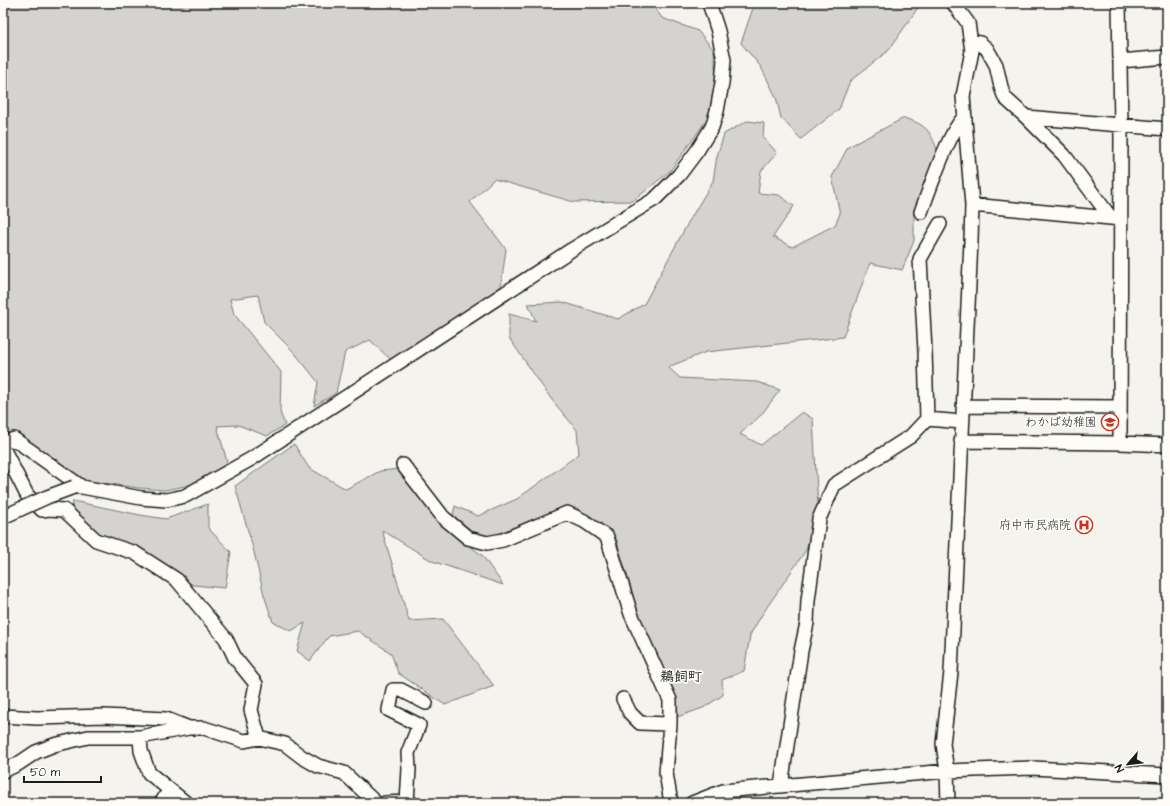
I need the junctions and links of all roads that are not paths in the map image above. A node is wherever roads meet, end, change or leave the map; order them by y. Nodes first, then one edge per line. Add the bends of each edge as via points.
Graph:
1 (709, 3) edge
2 (953, 3) edge
3 (1119, 3) edge
4 (971, 41) junction
5 (1167, 57) edge
6 (1120, 61) junction
7 (965, 117) junction
8 (1026, 117) junction
9 (1121, 126) junction
10 (1167, 129) edge
11 (972, 205) junction
12 (921, 212) dead end
13 (1116, 218) junction
14 (940, 224) dead end
15 (963, 406) junction
16 (1120, 407) junction
17 (928, 419) junction
18 (962, 422) junction
19 (961, 441) junction
20 (3, 443) edge
21 (1120, 443) junction
22 (1167, 445) edge
23 (3, 448) edge
24 (403, 465) dead end
25 (78, 487) junction
26 (3, 517) edge
27 (623, 699) dead end
28 (426, 703) dead end
29 (3, 716) edge
30 (670, 724) junction
31 (189, 728) junction
32 (140, 737) junction
33 (259, 738) junction
34 (3, 771) edge
35 (947, 771) junction
36 (1167, 775) edge
37 (781, 786) junction
38 (170, 790) junction
39 (409, 802) edge
40 (161, 803) edge
41 (186, 803) edge
42 (376, 803) edge
43 (385, 803) edge
44 (671, 803) edge
45 (692, 803) edge
46 (948, 803) edge

1 - 25 street via 724,60 718,111 698,151 655,199 564,254 251,459 185,496 166,500 141,498
2 - 4 street via 968,23
3 - 6 street
4 - 7 street via 972,50 963,96
4 - 8 street via 980,43 987,49 996,64 1005,98
5 - 6 street
6 - 9 street
7 - 11 street
7 - 12 street via 959,121
8 - 9 street
8 - 13 street via 1064,155
9 - 10 street
9 - 13 street
11 - 13 street
11 - 15 street
13 - 16 street
14 - 17 street via 920,259
15 - 16 street
15 - 18 street
16 - 21 street
17 - 18 street
17 - 37 street via 911,436 834,485 819,518 807,623
18 - 19 street
19 - 21 street
19 - 35 street via 951,672 943,744
20 - 25 street via 14,439
21 - 22 street
23 - 33 street via 27,495 42,510 64,510 96,540 135,553 178,580 226,639 235,658 256,684 251,710
24 - 30 street via 443,517 468,538 487,543 502,540 567,513 607,536 631,614 670,700
25 - 26 street, bridge via 47,497
27 - 30 street via 630,713 640,723
28 - 39 street via 401,690 393,690 389,710 419,725 408,753
29 - 31 street via 166,719
30 - 44 street via 666,773
31 - 32 street
31 - 33 street via 204,728 244,740
32 - 34 street via 88,737 54,745
32 - 38 street via 141,752 149,773
33 - 42 street via 285,744 318,766 344,773
35 - 36 street via 1032,768
35 - 37 street
35 - 46 street
37 - 45 street via 723,791
38 - 40 street
38 - 41 street
39 - 43 street

